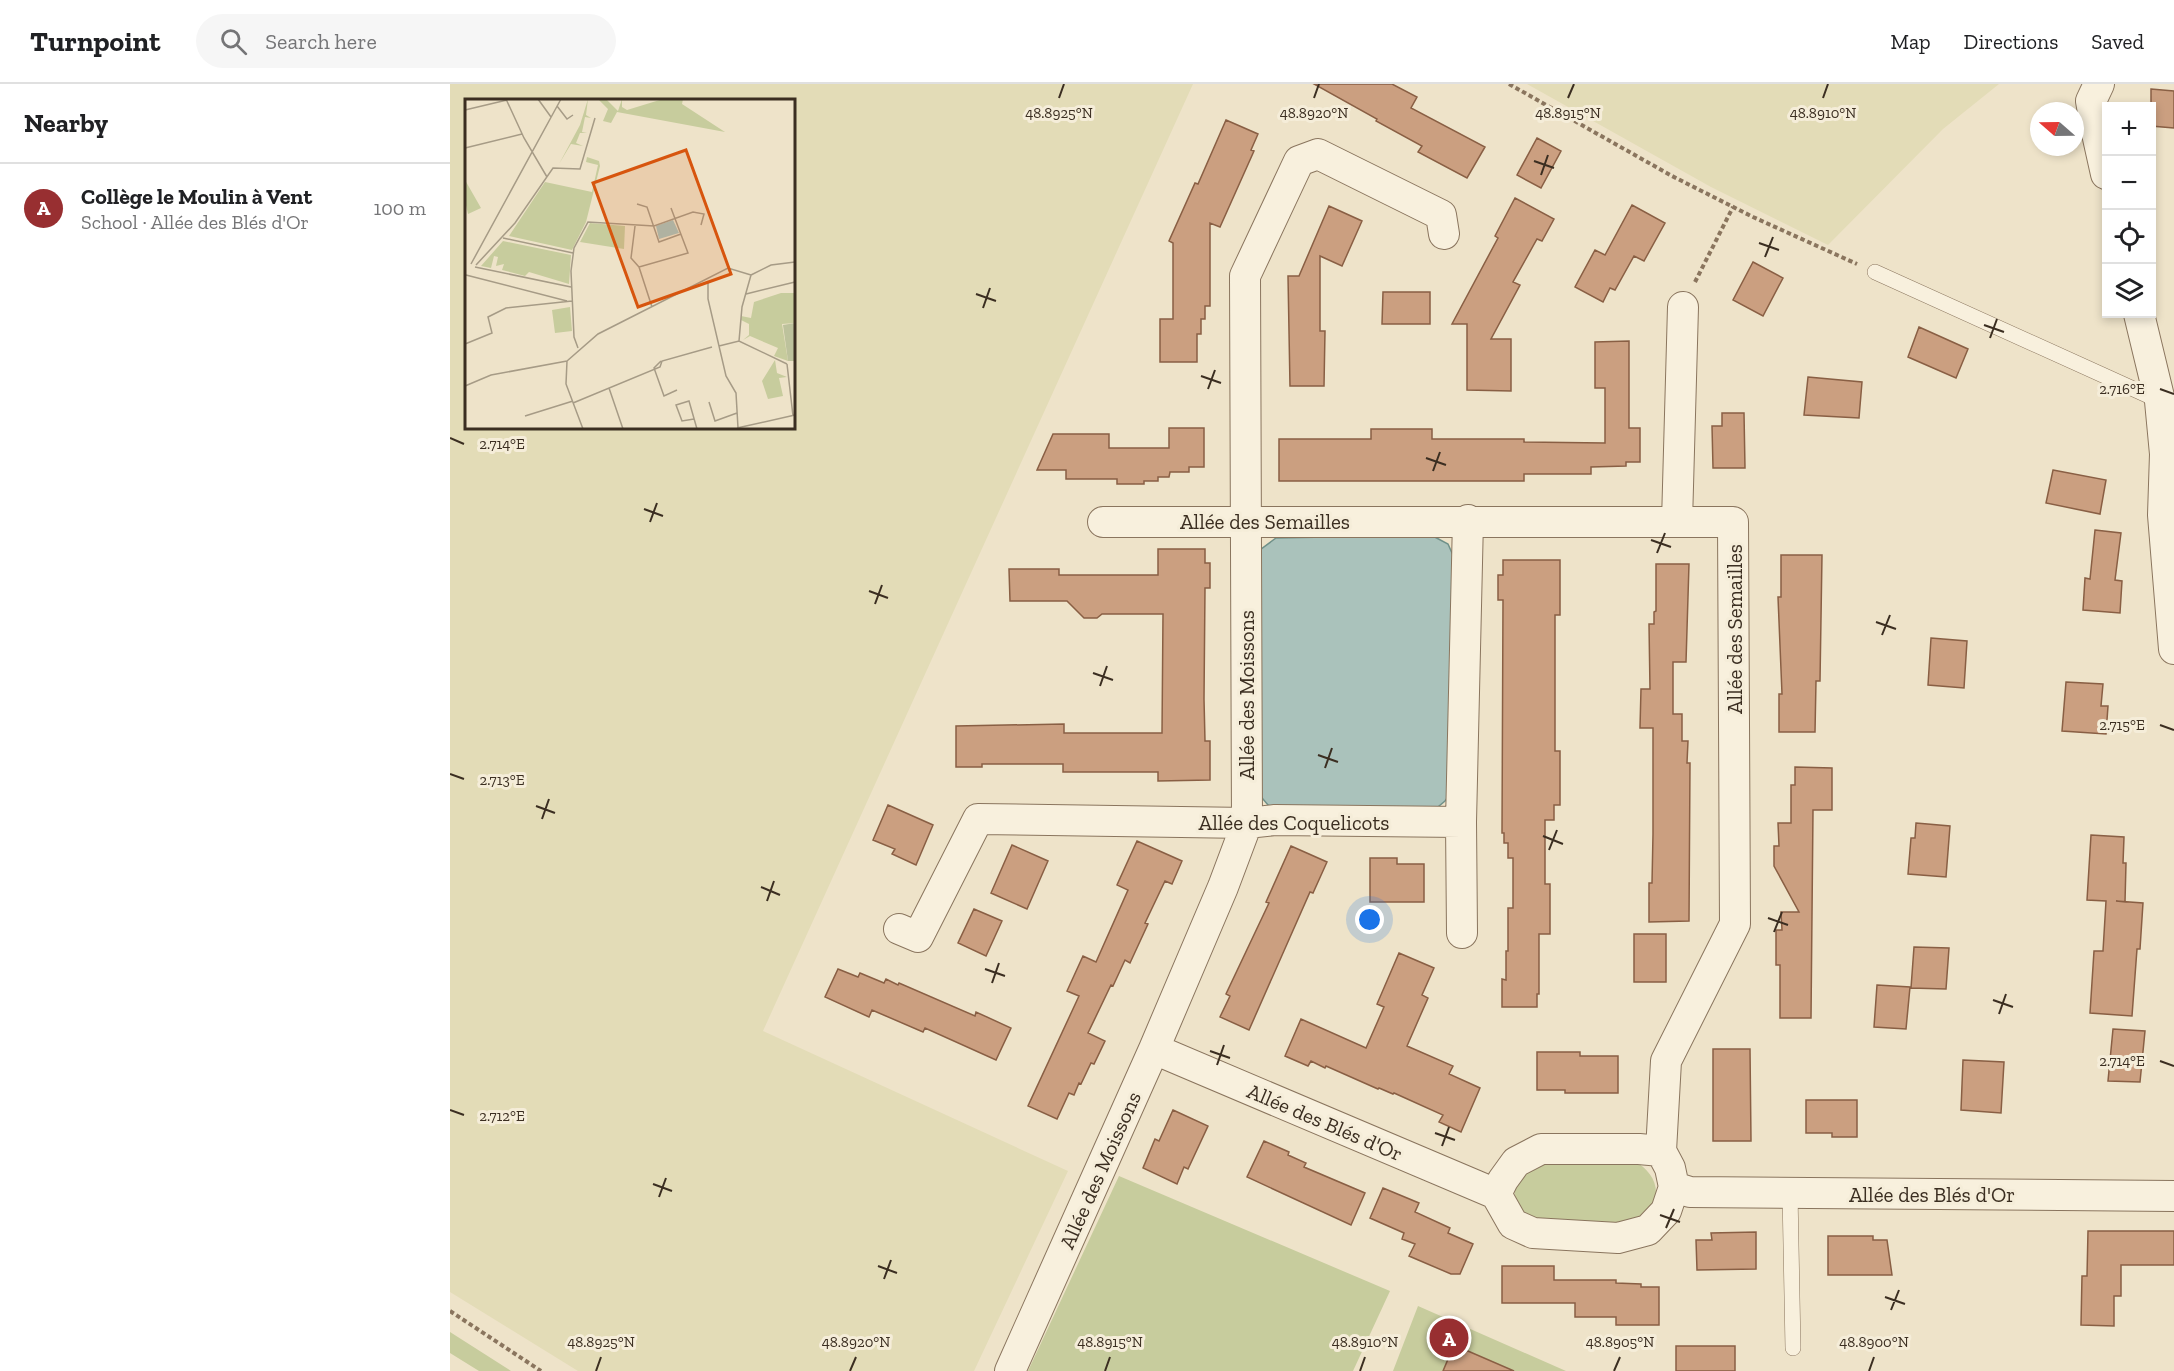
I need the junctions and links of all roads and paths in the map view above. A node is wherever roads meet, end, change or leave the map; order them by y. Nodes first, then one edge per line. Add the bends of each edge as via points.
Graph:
1 (1509, 84) edge
2 (2099, 84) edge
3 (2102, 156) edge
4 (1733, 207) junction
5 (1444, 234) dead end
6 (1875, 272) joint
7 (1683, 307) joint
8 (2140, 318) edge
9 (2167, 405) edge
10 (1247, 520) junction
11 (1468, 520) junction
12 (1103, 522) dead end
13 (1677, 522) junction
14 (2174, 649) edge
15 (1461, 822) junction
16 (1246, 823) junction
17 (899, 929) dead end
18 (1462, 933) dead end
19 (1154, 1049) junction
20 (1661, 1151) junction
21 (1682, 1190) junction
22 (1790, 1193) junction
23 (1497, 1194) junction
24 (2174, 1196) edge
25 (450, 1311) edge
26 (1793, 1348) dead end
27 (541, 1371) edge
28 (1010, 1371) edge

1 - 4 path
2 - 3 street via 2091,101
4 - 6 path
4 - 7 path
5 - 10 street, Allée des Moissons via 1442,214 1318,154 1299,161 1245,276
6 - 9 lane
7 - 13 street
8 - 9 street
9 - 14 street via 2163,515
10 - 11 street, Allée des Semailles
10 - 12 street, Allée des Semailles
10 - 16 street, Allée des Moissons
11 - 13 street, Allée des Semailles
11 - 15 street
13 - 20 street, Allée des Semailles via 1733,522 1736,924 1666,1061
15 - 16 street, Allée des Coquelicots
15 - 18 street
16 - 17 street, Allée des Coquelicots via 978,819 918,937
16 - 19 street, Allée des Moissons
19 - 23 street, Allée des Blés d'Or
19 - 28 street, Allée des Moissons
20 - 21 street, Allée des Semailles
20 - 23 street via 1540,1149 1516,1162
21 - 22 street, Allée des Blés d'Or
21 - 23 street via 1648,1230 1618,1238 1533,1233 1513,1224
22 - 24 street, Allée des Blés d'Or
22 - 26 lane
25 - 27 path

